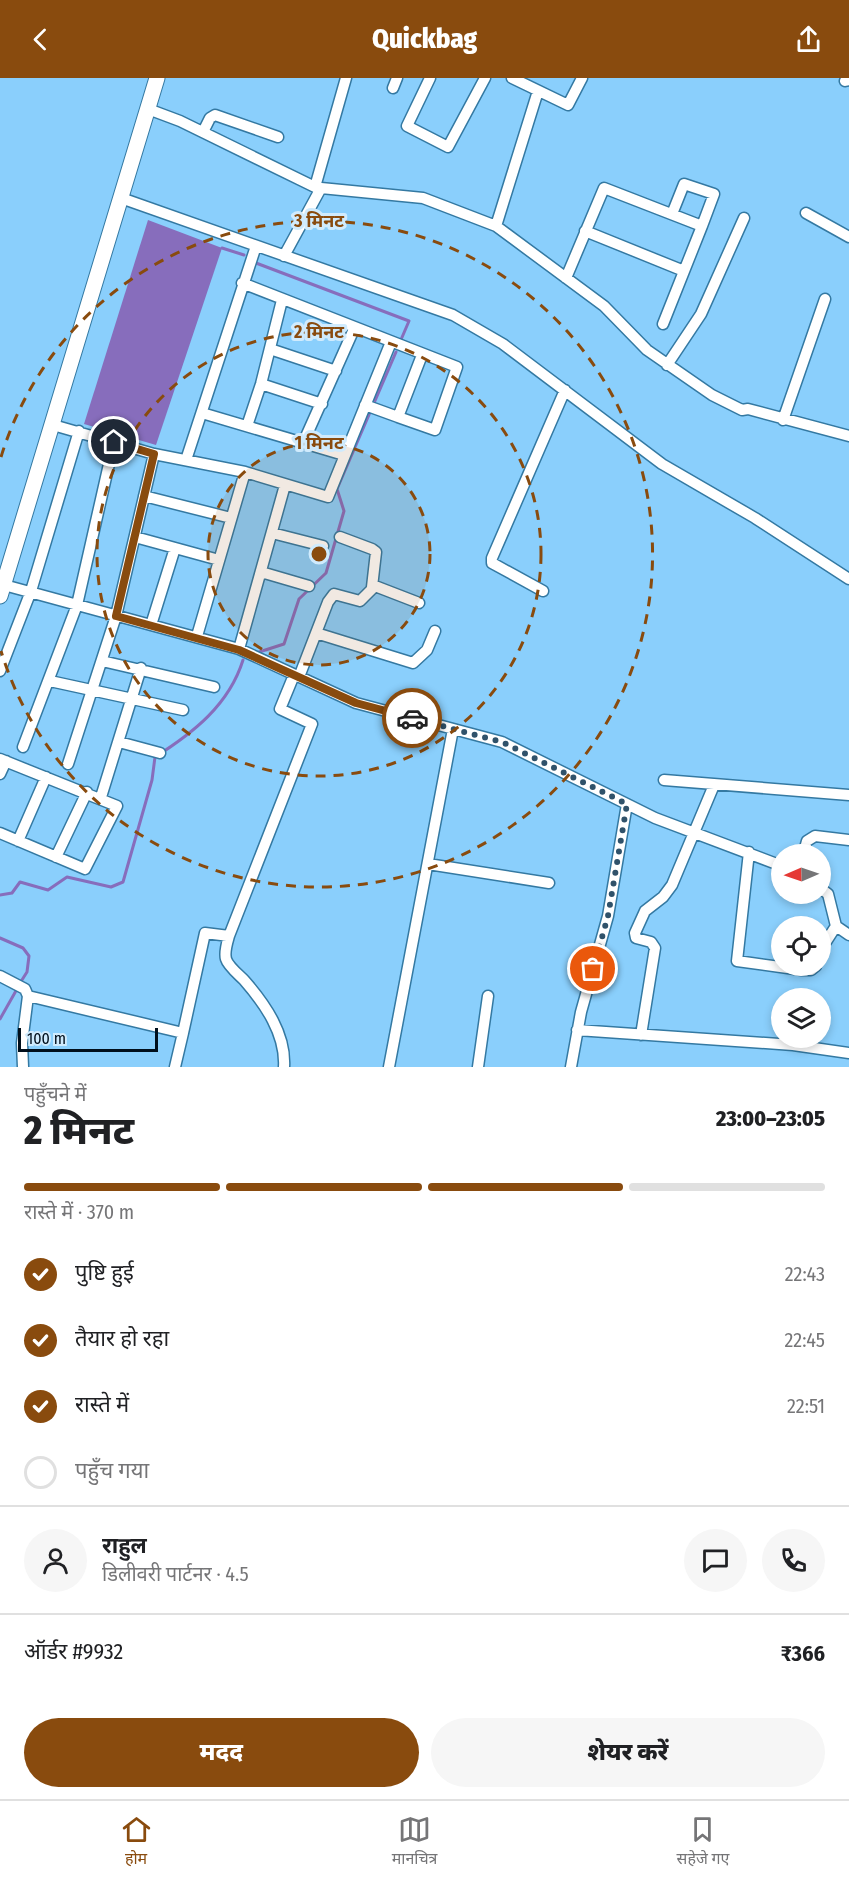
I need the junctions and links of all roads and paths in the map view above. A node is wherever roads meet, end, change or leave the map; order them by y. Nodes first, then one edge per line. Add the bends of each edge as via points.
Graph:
1 (157, 78) edge
2 (346, 78) edge
3 (430, 78) edge
4 (485, 78) edge
5 (512, 78) edge
6 (582, 78) edge
7 (538, 91) junction
8 (148, 109) junction
9 (203, 132) junction
10 (278, 137) dead end
11 (317, 188) junction
12 (121, 198) junction
13 (806, 213) dead end
14 (672, 214) junction
15 (744, 218) dead end
16 (496, 225) junction
17 (702, 226) junction
18 (585, 231) junction
19 (849, 237) edge
20 (256, 246) junction
21 (284, 256) junction
22 (684, 271) junction
23 (566, 278) junction
24 (242, 283) junction
25 (825, 299) dead end
26 (282, 300) junction
27 (663, 324) dead end
28 (354, 329) junction
29 (391, 342) junction
30 (270, 349) junction
31 (422, 355) junction
32 (667, 365) junction
33 (336, 371) junction
34 (261, 384) junction
35 (565, 390) junction
36 (322, 404) junction
37 (370, 407) junction
38 (202, 413) junction
39 (398, 417) junction
40 (783, 420) junction
41 (53, 424) junction
42 (247, 426) junction
43 (78, 431) junction
44 (849, 436) edge
45 (304, 441) junction
46 (114, 442) junction
47 (154, 454) junction
48 (344, 455) junction
49 (186, 460) junction
50 (245, 472) junction
51 (285, 485) junction
52 (144, 496) junction
53 (231, 518) junction
54 (272, 532) junction
55 (135, 537) junction
56 (340, 537) dead end
57 (323, 546) dead end
58 (176, 548) junction
59 (219, 560) junction
60 (261, 573) junction
61 (849, 579) edge
62 (309, 586) dead end
63 (372, 587) junction
64 (2, 591) edge
65 (31, 591) junction
66 (543, 591) dead end
67 (419, 603) dead end
68 (77, 605) junction
69 (116, 616) junction
70 (151, 625) junction
71 (435, 631) dead end
72 (316, 633) junction
73 (197, 636) junction
74 (239, 650) junction
75 (102, 661) junction
76 (141, 668) junction
77 (0, 671) edge
78 (297, 676) junction
79 (50, 681) junction
80 (214, 687) dead end
81 (94, 690) junction
82 (133, 698) junction
83 (183, 710) dead end
84 (453, 729) junction
85 (119, 742) junction
86 (23, 747) dead end
87 (160, 753) dead end
88 (3, 760) edge
89 (68, 764) dead end
90 (0, 774) edge
91 (46, 777) junction
92 (664, 780) dead end
93 (714, 785) junction
94 (87, 792) junction
95 (849, 795) edge
96 (101, 797) junction
97 (627, 804) junction
98 (0, 833) edge
99 (695, 833) junction
100 (849, 840) edge
101 (18, 841) junction
102 (806, 844) edge
103 (749, 852) junction
104 (56, 857) junction
105 (771, 861) edge
106 (428, 864) junction
107 (549, 883) dead end
108 (830, 904) edge
109 (836, 926) junction
110 (831, 934) edge
111 (849, 935) edge
112 (229, 936) junction
113 (771, 966) edge
114 (0, 976) edge
115 (24, 990) junction
116 (488, 996) dead end
117 (577, 1030) junction
118 (183, 1033) junction
119 (641, 1035) junction
120 (849, 1053) edge
121 (23, 1067) edge
122 (175, 1067) edge
123 (284, 1067) edge
124 (390, 1067) edge
125 (478, 1067) edge
126 (571, 1067) edge

1 - 8 main road
2 - 11 street
3 - 4 street via 407,126 448,147
5 - 7 street
6 - 7 street via 568,105
7 - 16 street
8 - 9 street
8 - 12 main road
9 - 10 street via 215,115
9 - 11 street
11 - 16 street via 423,198
11 - 21 street
12 - 20 street
12 - 41 main road
13 - 19 street
14 - 17 street
14 - 17 street via 684,184 714,194
14 - 18 street via 604,188
15 - 32 street via 700,314
16 - 23 street
17 - 22 street
18 - 22 street
18 - 23 street
20 - 21 street
20 - 24 street
21 - 35 street via 453,315 503,344
22 - 27 street
23 - 32 street
24 - 26 street
24 - 38 street
25 - 40 street
26 - 28 street
26 - 30 street
28 - 29 street
28 - 33 street
29 - 31 street
29 - 37 street
30 - 33 street
30 - 34 street
31 - 39 street
31 - 39 street via 457,367 436,428 432,430
32 - 40 street via 737,408
33 - 36 street
34 - 36 street
34 - 42 street
35 - 61 street via 662,464
35 - 66 street via 492,558 492,563
36 - 45 street
37 - 39 street
37 - 48 street
38 - 42 street
38 - 49 street
40 - 44 street
41 - 43 street
41 - 64 main road
42 - 45 street
43 - 46 street
43 - 65 street
45 - 48 street
46 - 47 street
46 - 68 street
47 - 49 street
47 - 52 street
48 - 51 street via 328,497
49 - 50 street
50 - 51 street
50 - 53 street
51 - 54 street
52 - 53 street
52 - 55 street
53 - 59 street
54 - 57 street
54 - 60 street
55 - 58 street
55 - 69 street
56 - 63 street via 376,552
58 - 59 street
58 - 70 street
59 - 73 street
60 - 62 street
60 - 74 street
63 - 67 street
63 - 72 street via 360,601 338,594 331,597
64 - 65 street
65 - 68 street
65 - 77 street
68 - 69 street
68 - 79 street
69 - 70 street
69 - 75 street
70 - 73 street
71 - 72 street via 427,650 413,663
72 - 78 street
73 - 74 street
74 - 78 street
75 - 76 street
75 - 81 street
76 - 80 street
76 - 82 street
78 - 84 street via 356,703
78 - 112 street via 280,709 312,724
79 - 81 street
79 - 86 street
81 - 82 street
81 - 89 street
82 - 83 street
82 - 85 street
84 - 97 street via 502,742
84 - 106 street
85 - 87 street
85 - 96 street
88 - 90 street
88 - 91 street
91 - 94 street
91 - 101 street
92 - 93 street
93 - 95 street
93 - 99 street
94 - 96 street
94 - 104 street
96 - 104 street via 117,806 87,867 83,869
97 - 99 street
97 - 117 street via 608,916
98 - 101 street
99 - 103 street
99 - 119 street via 672,885 645,911 635,933 636,938 651,942 655,948
100 - 102 street via 815,836
101 - 104 street
103 - 105 street
103 - 113 street via 737,961
106 - 107 street
106 - 124 street
108 - 109 street
109 - 110 street
109 - 111 street
112 - 118 street via 205,933
112 - 123 street via 226,961 273,1020 285,1052
114 - 115 street
115 - 118 street
115 - 121 street
116 - 125 street
117 - 119 street
117 - 126 street
118 - 122 street
119 - 120 street via 793,1045

